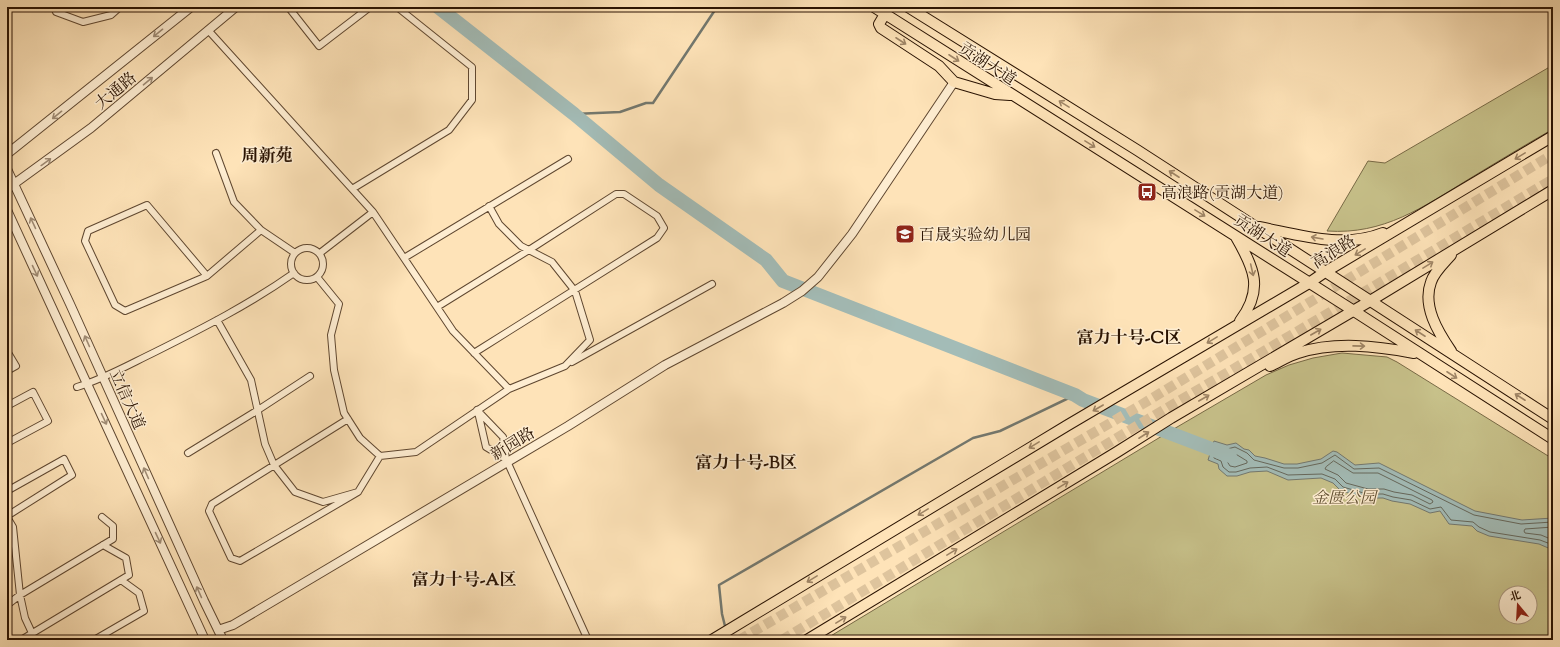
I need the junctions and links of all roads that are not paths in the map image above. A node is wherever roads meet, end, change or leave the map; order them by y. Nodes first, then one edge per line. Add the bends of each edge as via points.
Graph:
1 (54, 7) edge
2 (120, 7) edge
3 (236, 7) edge
4 (370, 7) edge
5 (397, 7) edge
6 (874, 7) edge
7 (908, 7) edge
8 (189, 8) edge
9 (289, 8) edge
10 (885, 14) junction
11 (208, 30) junction
12 (954, 81) junction
13 (1012, 95) junction
14 (1553, 136) edge
15 (216, 153) dead end
16 (7, 154) edge
17 (568, 159) dead end
18 (7, 169) edge
19 (14, 185) junction
20 (352, 189) junction
21 (7, 190) edge
22 (1553, 190) edge
23 (489, 206) junction
24 (7, 210) edge
25 (373, 212) junction
26 (1409, 223) junction
27 (1253, 225) junction
28 (261, 230) junction
29 (1235, 235) junction
30 (1461, 245) junction
31 (530, 250) junction
32 (295, 253) junction
33 (320, 253) junction
34 (404, 258) junction
35 (1325, 272) junction
36 (294, 273) junction
37 (207, 276) junction
38 (317, 277) junction
39 (1309, 283) junction
40 (712, 284) dead end
41 (575, 291) junction
42 (1370, 301) junction
43 (437, 307) junction
44 (1354, 311) junction
45 (217, 320) junction
46 (1237, 325) junction
47 (7, 350) edge
48 (474, 353) junction
49 (1419, 354) junction
50 (1453, 354) junction
51 (565, 366) junction
52 (7, 372) edge
53 (310, 376) dead end
54 (1242, 376) junction
55 (103, 377) junction
56 (88, 384) junction
57 (77, 387) dead end
58 (509, 389) junction
59 (7, 406) edge
60 (258, 410) junction
61 (477, 410) junction
62 (348, 419) junction
63 (1553, 419) edge
64 (1553, 439) edge
65 (7, 443) edge
66 (188, 453) dead end
67 (380, 456) junction
68 (507, 460) junction
69 (274, 466) junction
70 (7, 491) edge
71 (358, 492) junction
72 (7, 516) edge
73 (102, 517) dead end
74 (103, 545) junction
75 (121, 580) junction
76 (20, 595) junction
77 (7, 605) edge
78 (217, 628) junction
79 (32, 633) junction
80 (21, 640) edge
81 (33, 640) edge
82 (94, 640) edge
83 (205, 640) edge
84 (223, 640) edge
85 (588, 640) edge
86 (712, 640) edge
87 (807, 640) edge

1 - 2 street via 56,12 83,22 111,15
3 - 11 street, 大通路
4 - 9 street via 319,46
5 - 20 street via 472,67 472,100 449,130
6 - 10 main road, 贡湖大道
27 -> 7 main road, 贡湖大道
8 -> 16 street, 大通路
10 -> 12 main road via 880,24 881,28 939,66
10 -> 13 main road, 贡湖大道
19 -> 11 street, 大通路 via 91,128
11 - 20 street
12 - 13 main road via 995,94
12 - 68 street, 新园路 via 817,276 782,302 664,362
13 -> 29 main road, 贡湖大道
14 -> 26 main road, 高浪路
15 - 28 street via 234,202
17 - 23 street
18 - 19 street, 立信大道
19 - 21 street, 大通路
55 -> 19 street, 立信大道
20 - 25 street
22 - 30 main road
23 - 31 street via 499,224 521,246
23 - 34 street
24 -> 56 street, 立信大道
25 - 33 street
25 - 34 street
26 -> 27 main road via 1363,239 1344,241 1325,240
26 -> 35 main road, 高浪路
27 - 35 main road, 贡湖大道
28 - 32 street
28 - 37 street
29 - 39 main road, 贡湖大道
29 -> 46 main road via 1250,262 1254,278 1252,298 1247,312
42 -> 30 main road
30 - 50 main road via 1439,269 1431,282 1428,296 1432,318
31 - 41 street via 552,262
31 - 41 street via 616,194 624,194 657,216 664,228 657,238
31 - 43 street
32 - 33 street via 305,247
32 - 36 street via 291,263
33 - 38 street via 324,263
34 - 43 street
35 - 39 main road, 高浪路
35 - 42 main road, 贡湖大道
36 - 38 street via 302,279
36 - 45 street
37 - 37 street via 147,205 88,231 85,241 115,305 125,311
38 - 62 street via 339,304 331,335 333,363 344,413
39 - 44 main road, 贡湖大道
39 - 46 main road, 高浪路
40 - 51 street
41 - 48 street
41 - 51 street via 590,340
42 - 44 main road
50 -> 42 main road, 贡湖大道
43 - 48 street via 453,331
44 - 49 main road, 贡湖大道
54 -> 44 main road
45 - 55 street
45 - 60 street via 251,380
46 -> 86 main road, 高浪路
47 - 52 street via 16,366
48 - 58 street
54 -> 49 main road via 1264,369 1297,353 1318,348 1364,346
49 -> 64 main road, 贡湖大道
63 -> 50 main road, 贡湖大道
51 - 58 street
53 - 60 street
87 -> 54 main road
55 - 56 street
78 -> 55 street, 立信大道
56 - 57 street
56 -> 83 street, 立信大道
58 - 61 street
59 - 65 street via 33,392 48,420
60 - 66 street
60 - 69 street via 265,444
61 - 67 street via 416,452
61 - 68 street via 503,437
61 - 68 street via 486,447
62 - 67 street via 360,438
62 - 69 street
67 - 71 street
68 - 78 street, 新园路 via 240,621
68 - 85 street
69 - 71 street via 295,492 323,502
69 - 71 street via 212,504 209,511 231,558 240,561
70 - 72 street via 64,459 72,475
72 - 76 street via 13,526
73 - 74 street via 113,526 113,539
74 - 75 street via 126,558 129,575
74 - 76 street
75 - 79 street
75 - 82 street via 139,593 144,611
76 - 77 street
76 - 79 street via 25,618
78 - 84 street, 立信大道
79 - 80 street
79 - 81 street

